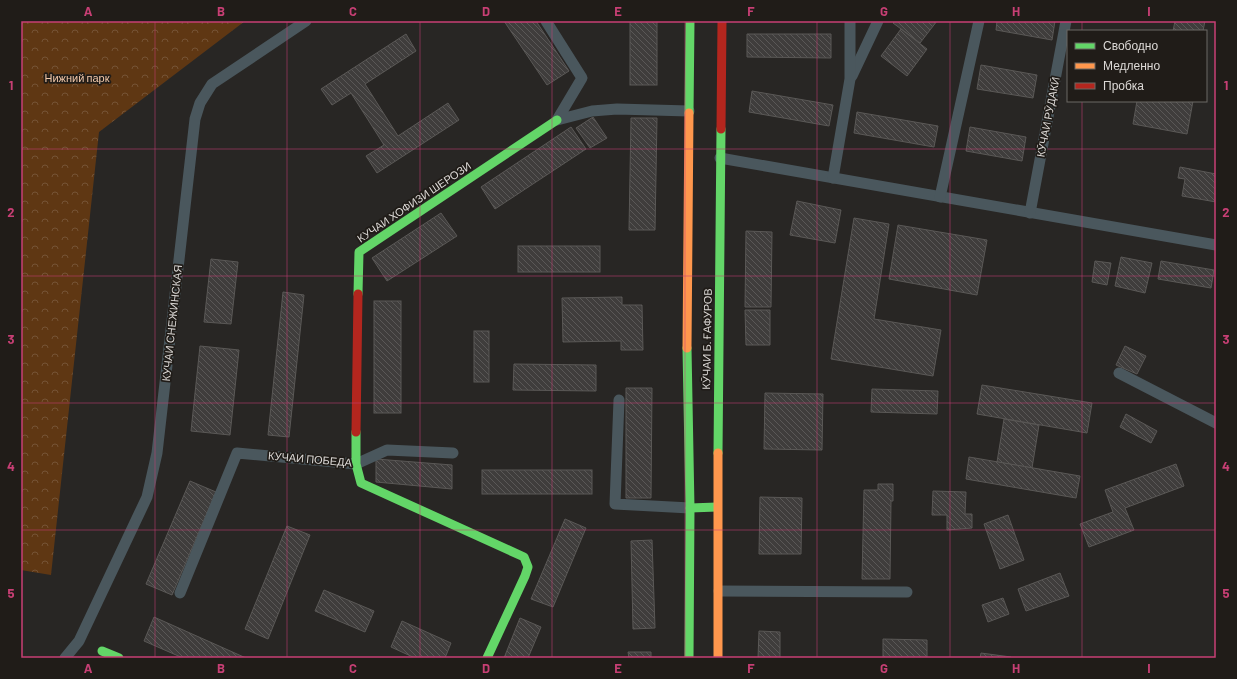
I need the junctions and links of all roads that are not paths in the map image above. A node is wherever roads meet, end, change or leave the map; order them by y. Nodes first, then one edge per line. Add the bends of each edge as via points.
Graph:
1 (306, 21) edge
2 (546, 21) edge
3 (690, 21) edge
4 (722, 21) edge
5 (850, 21) edge
6 (878, 21) edge
7 (978, 21) edge
8 (1066, 21) edge
9 (850, 79) junction
10 (689, 111) junction
11 (557, 120) junction
12 (720, 158) junction
13 (833, 178) junction
14 (940, 198) junction
15 (1030, 213) junction
16 (1216, 245) edge
17 (1119, 373) dead end
18 (619, 400) dead end
19 (1216, 423) edge
20 (453, 453) dead end
21 (356, 464) junction
22 (717, 507) junction
23 (690, 508) junction
24 (719, 591) junction
25 (906, 592) dead end
26 (180, 593) dead end
27 (102, 651) dead end
28 (65, 658) edge
29 (118, 658) edge
30 (487, 658) edge
31 (689, 658) edge
32 (718, 658) edge

1 - 28 street, КУЧАИ СНЕЖИНСКАЯ via 212,84 200,103 195,119 157,453 147,498 79,642
2 - 11 street via 582,78
3 - 10 main road, КӮЧАИ Б. ҒАФУРОВ
4 - 12 main road, КӮЧАИ Б. ҒАФУРОВ
5 - 9 street
6 - 9 street
7 - 14 street
8 - 15 street, КӮЧАИ РӮДАКӢ
9 - 13 street
10 - 11 street via 592,111
10 - 23 main road, КӮЧАИ Б. ҒАФУРОВ via 687,376
11 - 21 main road, КУЧАИ ХОФИЗИ ШЕРОЗИ via 360,252
12 - 13 street
12 - 22 main road, КӮЧАИ Б. ҒАФУРОВ
13 - 14 street
14 - 15 street
15 - 16 street
17 - 19 street
18 - 23 street via 615,504
20 - 21 street, КУЧАИ ПОБЕДА via 387,450
21 - 26 street, КУЧАИ ПОБЕДА via 237,453
21 - 30 main road via 361,483 524,557 528,567 525,576
22 - 23 main road
22 - 24 main road, КӮЧАИ Б. ҒАФУРОВ
23 - 31 main road, КӮЧАИ Б. ҒАФУРОВ
24 - 25 street
24 - 32 main road, КӮЧАИ Б. ҒАФУРОВ
27 - 29 main road

